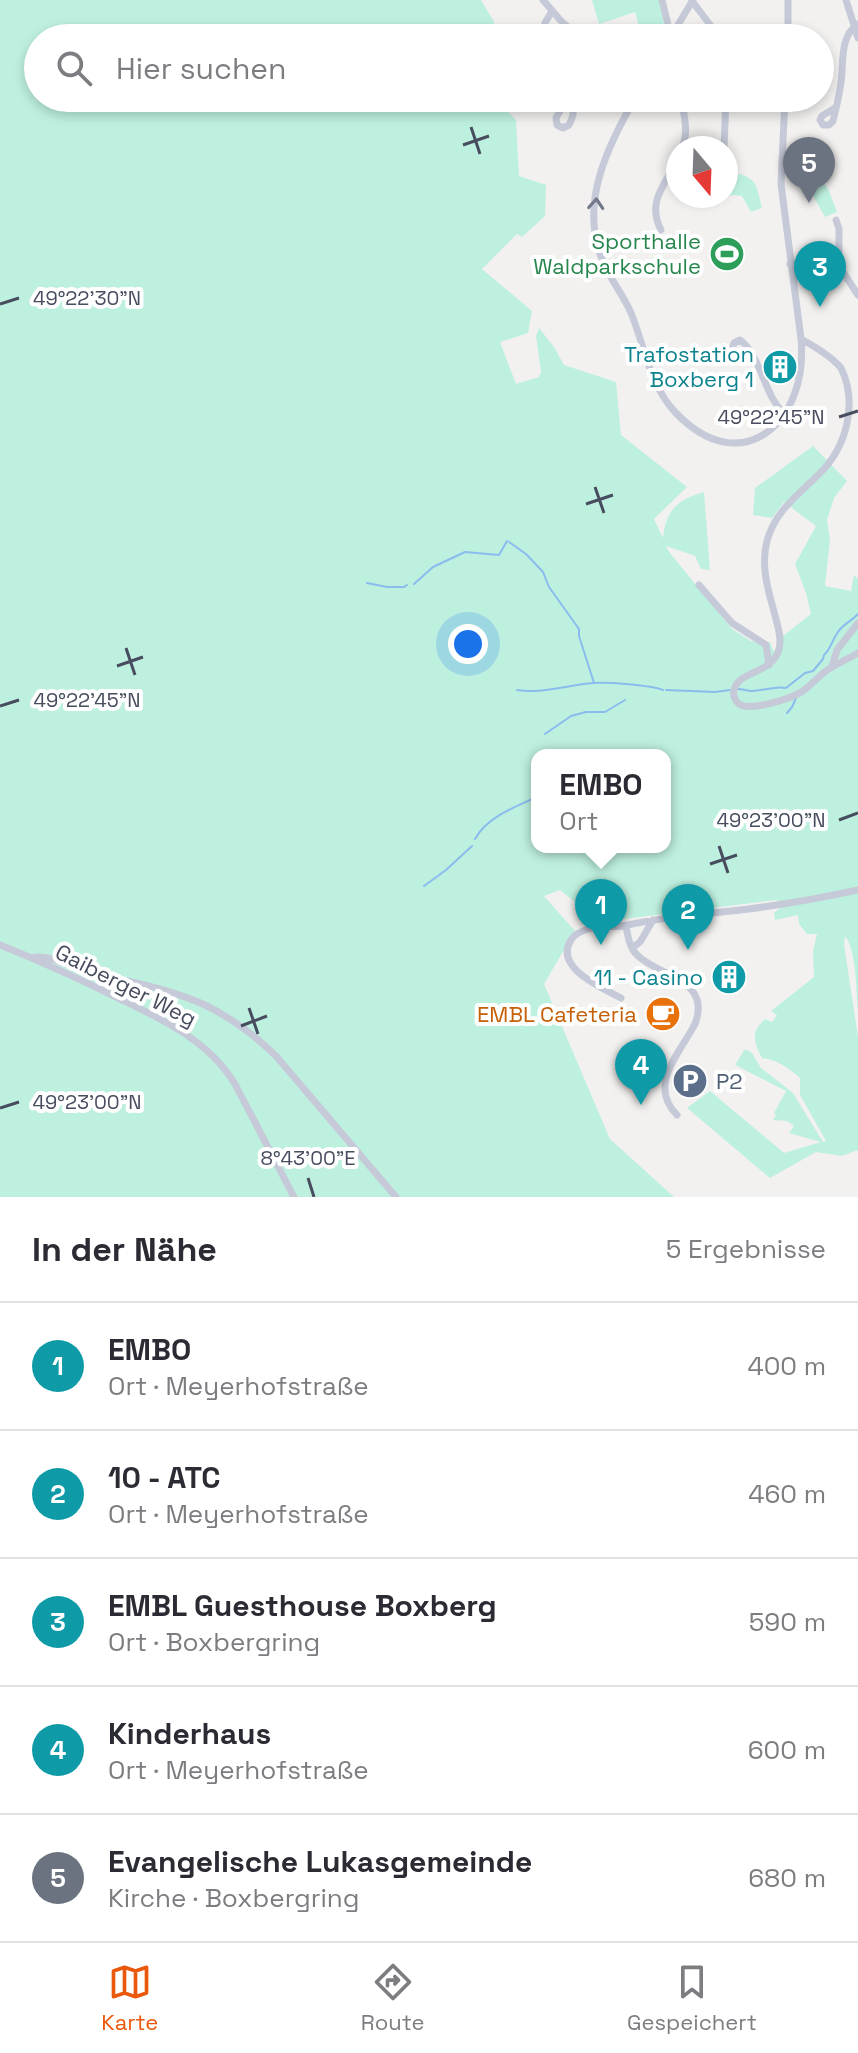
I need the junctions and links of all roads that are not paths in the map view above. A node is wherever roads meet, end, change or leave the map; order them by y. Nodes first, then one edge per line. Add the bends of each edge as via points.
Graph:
1 (543, 0) edge
2 (662, 0) edge
3 (692, 0) edge
4 (788, 0) edge
5 (846, 0) edge
6 (679, 8) dead end
7 (552, 11) junction
8 (682, 17) junction
9 (545, 24) edge
10 (566, 24) edge
11 (667, 24) edge
12 (678, 24) edge
13 (710, 24) edge
14 (788, 24) edge
15 (856, 25) edge
16 (858, 38) edge
17 (835, 108) dead end
18 (560, 112) edge
19 (573, 112) edge
20 (628, 112) edge
21 (683, 112) edge
22 (725, 112) edge
23 (784, 112) edge
24 (686, 136) edge
25 (724, 136) edge
26 (666, 181) edge
27 (836, 222) dead end
28 (661, 230) dead end
29 (790, 264) junction
30 (839, 266) junction
31 (858, 295) edge
32 (801, 339) junction
33 (753, 359) dead end
34 (786, 414) junction
35 (699, 585) dead end
36 (858, 623) edge
37 (858, 653) edge
38 (769, 665) junction
39 (832, 667) junction
40 (858, 890) edge
41 (653, 920) junction
42 (626, 926) junction
43 (0, 945) edge
44 (632, 948) junction
45 (31, 958) junction
46 (621, 998) dead end
47 (677, 1115) dead end
48 (294, 1197) edge
49 (396, 1197) edge

1 - 7 street
2 - 11 street
3 - 8 street
3 - 13 street
4 - 14 street
5 - 15 street
6 - 8 street
7 - 9 street
7 - 10 street
8 - 12 street
15 - 16 street
15 - 17 street via 845,39
18 - 19 street via 556,120 563,128
34 -> 20 street via 758,438 718,440 682,418 653,379 632,315 600,255 595,227 601,169
21 - 24 street
22 - 25 street
23 - 29 street via 781,184
26 - 28 street via 656,200
27 - 30 street
29 - 30 street
29 - 32 street
30 - 31 street
32 - 34 street via 800,378
32 - 38 street via 842,368 855,410 839,451 783,507 768,537 765,572 780,638
33 - 34 street
35 - 38 street via 732,623 766,645
36 - 39 street via 835,653
37 - 39 street
38 - 39 street via 735,686 740,704 756,706 793,696
40 - 41 street
41 - 42 street
41 - 44 street
42 - 44 street
42 - 46 street via 582,931 567,951 579,973
43 - 45 street, Gaiberger Weg
44 - 47 street via 683,982 697,1002 695,1024 665,1079 666,1098
45 - 48 street, Gaiberger Weg via 174,1026 214,1056 235,1084
45 - 49 street via 175,995 229,1019 269,1049

